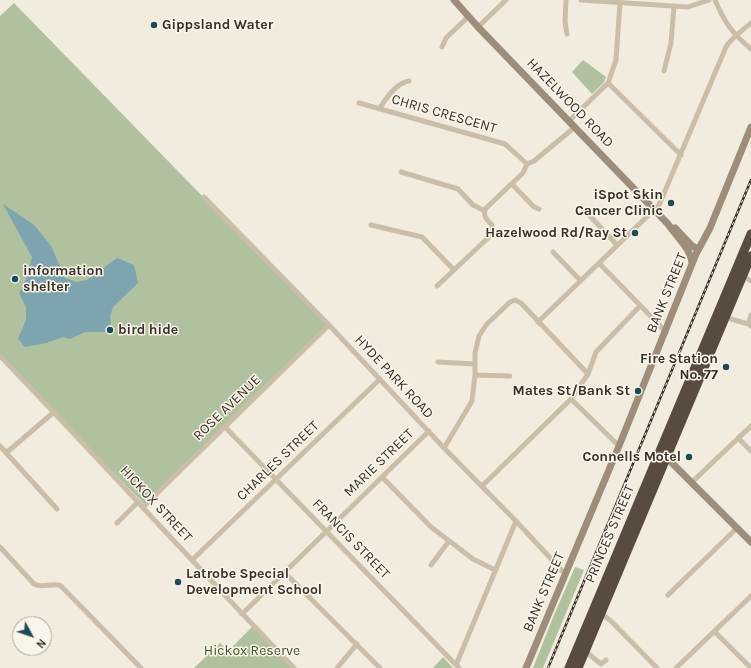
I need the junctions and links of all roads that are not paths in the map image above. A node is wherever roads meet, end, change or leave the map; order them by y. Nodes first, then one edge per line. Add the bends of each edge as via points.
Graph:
1 (454, 0) edge
2 (506, 0) edge
3 (566, 0) edge
4 (582, 0) edge
5 (709, 0) edge
6 (715, 0) edge
7 (620, 2) junction
8 (648, 2) edge
9 (674, 6) junction
10 (468, 16) junction
11 (751, 23) edge
12 (478, 27) junction
13 (567, 34) dead end
14 (735, 35) junction
15 (442, 47) dead end
16 (751, 49) edge
17 (664, 72) dead end
18 (409, 81) dead end
19 (608, 82) junction
20 (359, 103) dead end
21 (380, 108) junction
22 (569, 121) junction
23 (751, 127) edge
24 (575, 128) junction
25 (681, 155) junction
26 (527, 164) junction
27 (401, 172) dead end
28 (512, 184) junction
29 (204, 197) dead end
30 (539, 209) dead end
31 (655, 209) junction
32 (485, 211) junction
33 (590, 216) dead end
34 (370, 225) dead end
35 (751, 234) edge
36 (617, 245) junction
37 (553, 252) dead end
38 (696, 252) junction
39 (751, 256) edge
40 (599, 263) junction
41 (454, 270) junction
42 (743, 276) junction
43 (580, 280) junction
44 (751, 281) edge
45 (437, 286) dead end
46 (640, 306) junction
47 (751, 315) edge
48 (731, 319) dead end
49 (538, 322) junction
50 (329, 325) junction
51 (749, 325) edge
52 (666, 332) junction
53 (0, 356) edge
54 (438, 362) dead end
55 (474, 364) junction
56 (588, 374) junction
57 (475, 375) junction
58 (510, 376) dead end
59 (380, 379) junction
60 (571, 399) junction
61 (54, 412) junction
62 (751, 426) edge
63 (225, 427) junction
64 (429, 431) junction
65 (738, 438) junction
66 (0, 446) edge
67 (619, 446) junction
68 (444, 448) junction
69 (751, 451) edge
70 (6, 453) junction
71 (662, 457) junction
72 (382, 477) junction
73 (276, 479) junction
74 (692, 482) junction
75 (482, 486) junction
76 (138, 502) junction
77 (143, 507) junction
78 (57, 509) dead end
79 (516, 521) junction
80 (117, 523) dead end
81 (737, 528) junction
82 (326, 531) junction
83 (449, 541) junction
84 (751, 542) edge
85 (0, 547) edge
86 (192, 560) junction
87 (431, 565) dead end
88 (495, 570) junction
89 (284, 572) junction
90 (565, 574) junction
91 (668, 595) dead end
92 (751, 596) edge
93 (597, 612) junction
94 (242, 614) junction
95 (715, 632) junction
96 (357, 644) junction
97 (585, 651) junction
98 (606, 660) dead end
99 (458, 666) edge
100 (141, 668) edge
101 (294, 668) edge
102 (337, 668) edge
103 (380, 668) edge
104 (526, 668) edge
105 (569, 668) edge
106 (578, 668) edge
107 (657, 668) edge
108 (676, 668) edge
109 (751, 668) edge

1 - 10 main road, HAZELWOOD ROAD
2 - 12 street
3 - 13 street
4 - 7 street
5 - 9 street via 688,7
6 - 14 street
7 - 8 street
7 - 19 street via 616,60
8 - 9 street
9 - 17 street via 671,43
10 - 12 main road, HAZELWOOD ROAD
10 - 15 street via 446,38
11 - 14 street
12 - 22 main road, HAZELWOOD ROAD
14 - 16 street
14 - 25 street via 724,51
18 - 21 street via 396,88
19 - 22 street
19 - 25 street
20 - 21 street, CHRIS CRESCENT
21 - 26 street, CHRIS CRESCENT via 505,144
22 - 24 main road, HAZELWOOD ROAD
23 - 38 main road, BANK STREET via 710,228
24 - 26 street
24 - 31 main road, HAZELWOOD ROAD
25 - 31 street
26 - 28 street via 523,173
27 - 32 street via 458,189 474,206
28 - 30 street
28 - 32 street
29 - 50 street, HYDE PARK ROAD
31 - 36 street
31 - 38 main road, HAZELWOOD ROAD
32 - 41 street via 492,232
33 - 36 street
34 - 41 street via 422,237
35 - 71 highway, PRINCES STREET
36 - 40 street
37 - 43 street
38 - 52 main road, BANK STREET
38 - 52 main road, BANK STREET via 678,308
39 - 42 highway, PRINCES STREET
40 - 43 street
40 - 46 street
41 - 45 street
42 - 44 street
42 - 71 highway, PRINCES STREET
43 - 49 street
46 - 52 street
46 - 56 street via 596,352
47 - 51 street
48 - 51 street
49 - 55 street via 521,303 515,300 510,302 486,325 479,336
49 - 56 street
50 - 59 street, HYDE PARK ROAD
50 - 63 street, ROSE AVENUE
52 - 67 main road, BANK STREET
53 - 61 street, HICKOX STREET
54 - 55 street
55 - 57 street
56 - 60 street
57 - 58 street
57 - 68 street via 472,401
59 - 64 street, HYDE PARK ROAD
59 - 73 street, CHARLES STREET
60 - 67 street
60 - 75 street
61 - 70 street
61 - 76 street, HICKOX STREET
62 - 65 street
63 - 73 street, FRANCIS STREET
63 - 77 street, ROSE AVENUE
64 - 68 street, HYDE PARK ROAD
64 - 72 street, MARIE STREET
65 - 69 street
65 - 74 street
66 - 70 street
67 - 90 main road, BANK STREET
68 - 75 street, HYDE PARK ROAD
70 - 78 street
71 - 74 main road
71 - 93 highway, PRINCES STREET
72 - 82 street, MARIE STREET
72 - 83 street via 431,527
73 - 82 street, FRANCIS STREET
73 - 86 street, CHARLES STREET
74 - 81 main road
75 - 79 street, HYDE PARK ROAD
76 - 77 street, HICKOX STREET
76 - 80 street
77 - 86 street, HICKOX STREET
79 - 88 street
79 - 90 street, HYDE PARK ROAD
81 - 84 main road
81 - 91 street
82 - 89 street, MARIE STREET
82 - 99 street, FRANCIS STREET
83 - 87 street
83 - 88 street via 473,559
85 - 100 street via 34,584 61,586
86 - 94 street, HICKOX STREET
88 - 99 street
89 - 94 street, MARIE STREET
89 - 96 street
90 - 104 main road, BANK STREET
92 - 95 street
93 - 97 highway, PRINCES STREET
93 - 105 highway, PRINCES STREET
93 - 107 street
94 - 101 street, HICKOX STREET
95 - 108 street
95 - 109 street
96 - 102 street
96 - 103 street
97 - 98 street via 601,664
97 - 106 highway, PRINCES STREET

